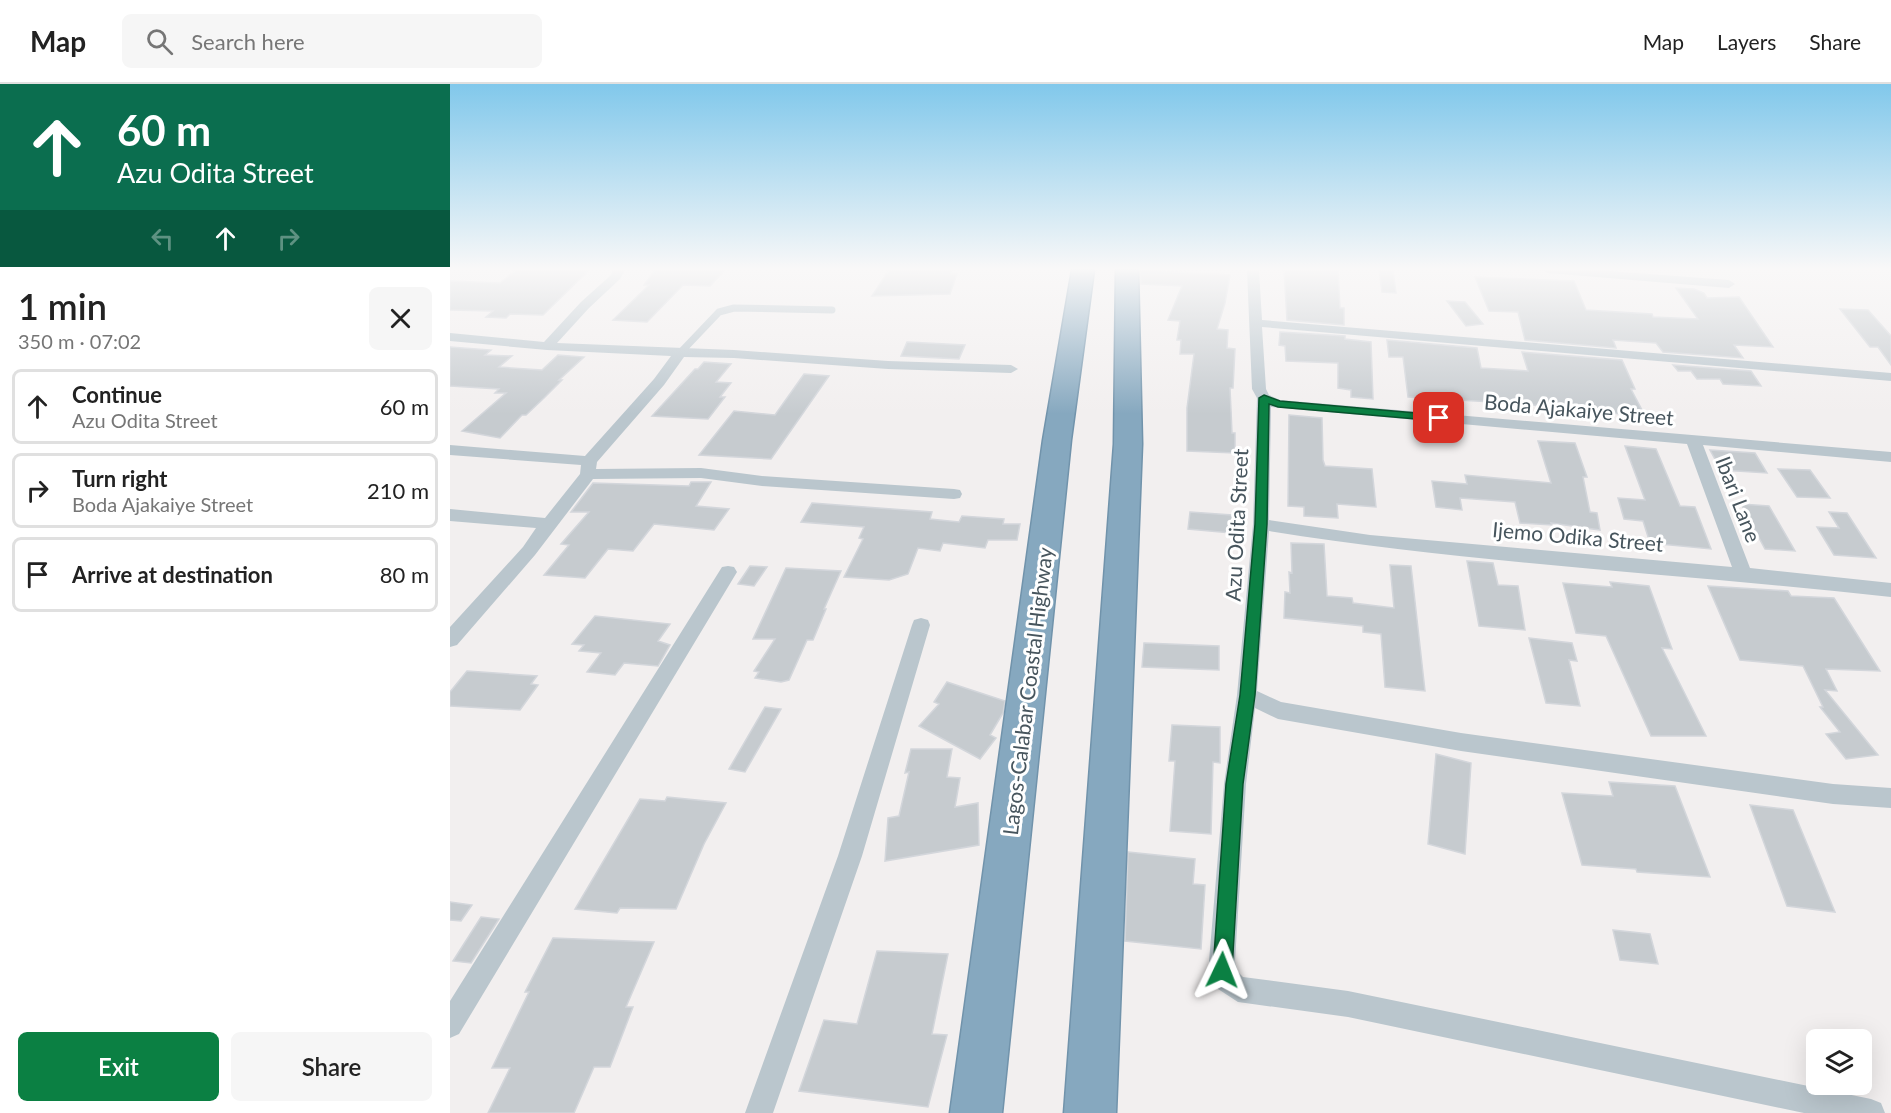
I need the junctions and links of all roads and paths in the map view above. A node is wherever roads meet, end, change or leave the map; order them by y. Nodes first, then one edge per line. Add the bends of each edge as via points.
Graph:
1 (573, 318) edge
2 (713, 318) edge
3 (1076, 318) edge
4 (1127, 318) edge
5 (1255, 318) edge
6 (1255, 323) junction
7 (450, 337) edge
8 (547, 346) junction
9 (680, 353) junction
10 (1011, 369) dead end
11 (1889, 379) edge
12 (1264, 398) junction
13 (1693, 440) junction
14 (450, 450) edge
15 (1891, 457) edge
16 (588, 467) junction
17 (954, 494) dead end
18 (450, 515) edge
19 (1261, 524) junction
20 (549, 525) junction
21 (728, 572) dead end
22 (1743, 574) junction
23 (1891, 590) edge
24 (921, 625) dead end
25 (450, 640) edge
26 (1247, 695) junction
27 (1891, 798) edge
28 (450, 1025) edge
29 (759, 1113) edge
30 (976, 1113) edge
31 (1090, 1113) edge
32 (1871, 1113) edge

1 - 8 street
2 - 9 lane
3 - 30 highway, Lagos-Calabar Coastal Highway via 1057,440
4 - 31 highway via 1128,444
5 - 6 street, Azu Odita Street
6 - 11 street
6 - 12 street, Azu Odita Street via 1259,389
7 - 8 street
8 - 9 street
9 - 10 street
9 - 16 street
12 - 13 street, Boda Ajakaiye Street via 1278,404
12 - 19 street, Azu Odita Street
13 - 15 street, Boda Ajakaiye Street
13 - 22 street, Ibari Lane
14 - 16 street
16 - 17 street
16 - 20 street
18 - 20 street
19 - 22 street, Ijemo Odika Street via 1370,541
19 - 26 street, Azu Odita Street
20 - 25 street
21 - 28 street
22 - 23 street, Ijemo Odika Street
24 - 29 street via 850,856
26 - 27 street via 1278,710 1461,742 1833,794
26 - 32 street, Azu Odita Street via 1235,784 1222,962 1227,980 1238,989 1348,1004

